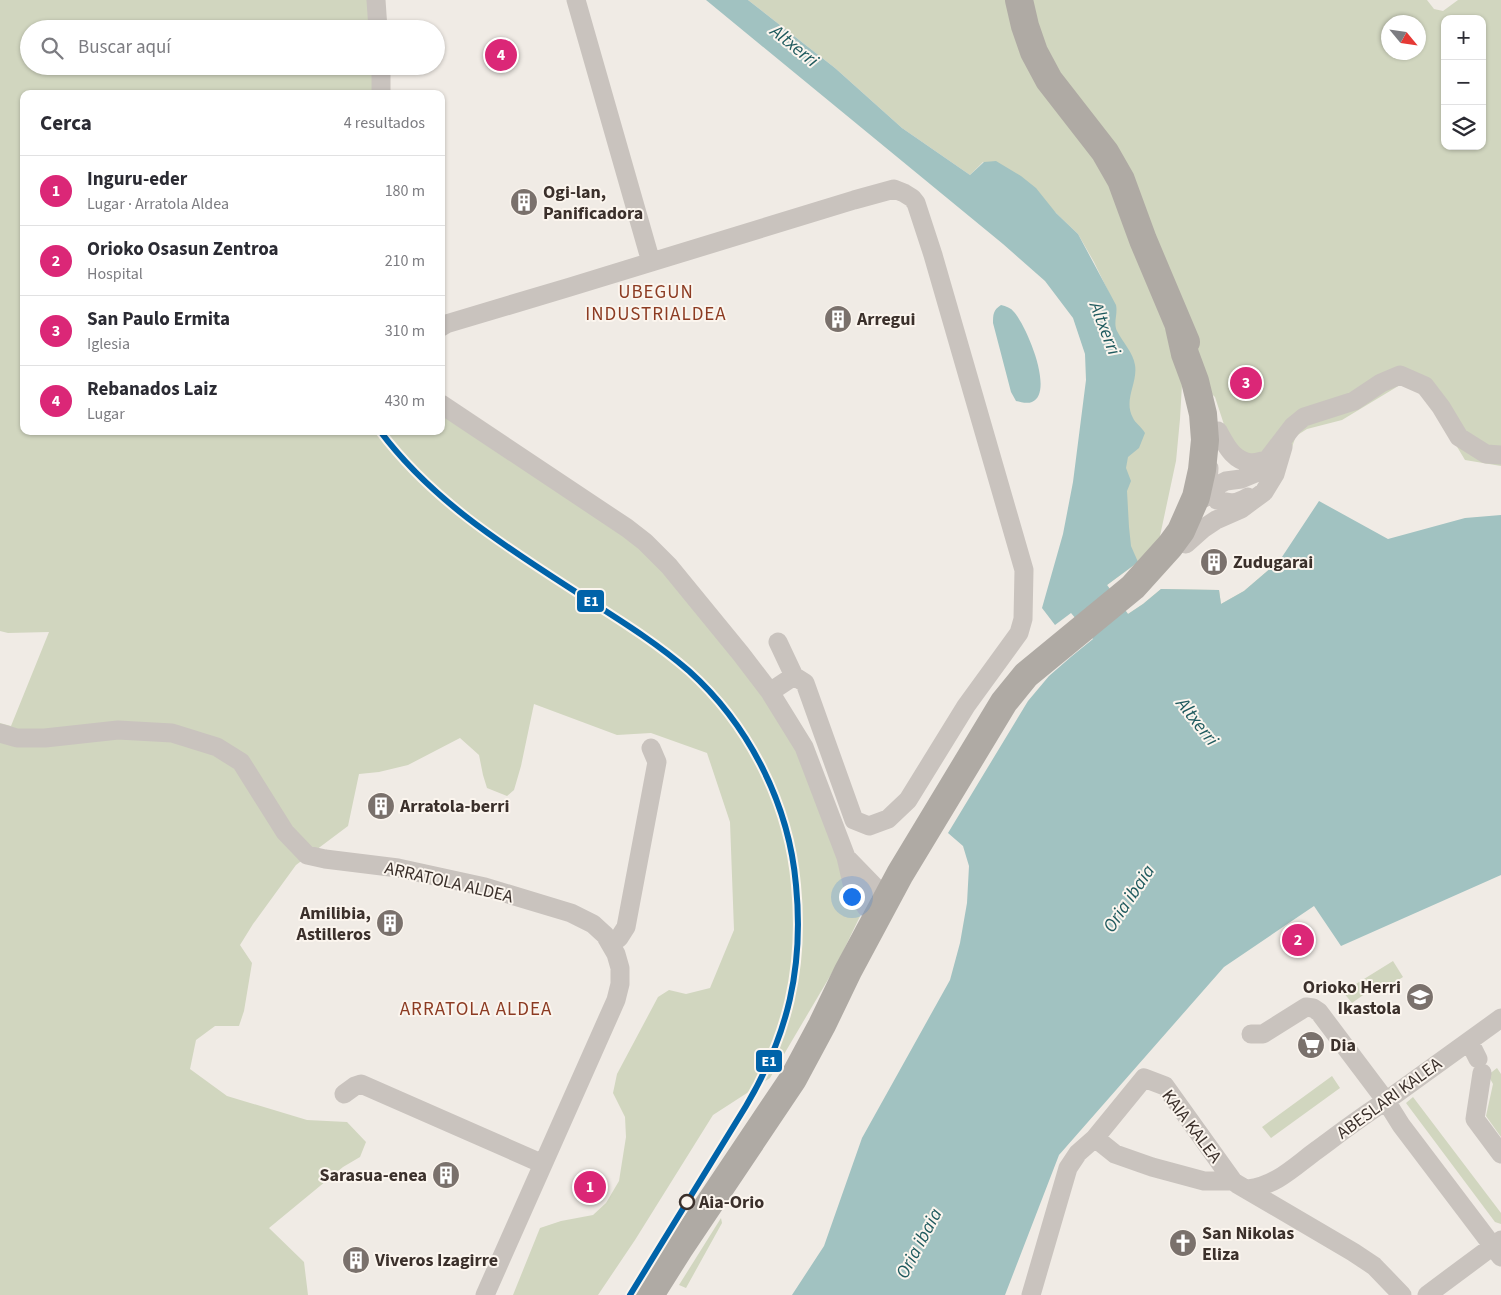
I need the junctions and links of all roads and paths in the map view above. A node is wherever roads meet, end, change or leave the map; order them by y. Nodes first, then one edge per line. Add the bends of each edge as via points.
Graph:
1 (376, 0) edge
2 (576, 0) edge
3 (1019, 0) edge
4 (377, 20) edge
5 (380, 75) edge
6 (381, 90) edge
7 (651, 262) junction
8 (445, 325) edge
9 (445, 407) edge
10 (1211, 422) junction
11 (1501, 456) edge
12 (1271, 467) junction
13 (1211, 491) junction
14 (1185, 534) junction
15 (778, 642) dead end
16 (794, 676) junction
17 (770, 692) junction
18 (0, 733) edge
19 (651, 748) dead end
20 (846, 857) junction
21 (861, 872) junction
22 (900, 874) junction
23 (882, 907) junction
24 (611, 944) junction
25 (1501, 1018) edge
26 (1251, 1034) dead end
27 (1469, 1041) junction
28 (344, 1094) dead end
29 (1386, 1101) junction
30 (1095, 1138) junction
31 (1501, 1154) edge
32 (543, 1164) junction
33 (1278, 1179) junction
34 (1240, 1185) junction
35 (1281, 1208) junction
36 (1498, 1248) edge
37 (485, 1295) edge
38 (650, 1295) edge
39 (1031, 1295) edge
40 (1402, 1295) edge
41 (1426, 1295) edge

1 - 4 street
2 - 7 street
3 - 10 highway via 1034,52 1049,80 1105,152 1120,180 1179,327 1185,354
5 - 6 street
7 - 8 street
7 - 16 street via 894,189 916,203 1024,570 1023,619 1019,633 966,706 908,800 888,818 869,826 854,820 806,683
9 - 17 street via 645,542 669,566
10 - 12 street via 1226,446 1241,460
10 - 13 highway via 1215,478
10 - 14 highway
11 - 12 street via 1486,454 1459,438 1426,386 1400,375 1354,401 1304,417 1294,426
12 - 13 street via 1256,492 1237,503 1218,500
12 - 14 street via 1264,492 1255,500
13 - 14 highway via 1197,527
14 - 22 highway via 1164,571 1133,586 1026,675 1004,702
15 - 16 street
16 - 17 street
17 - 20 street via 804,747
18 - 24 street, ARRATOLA ALDEA via 17,738 118,730 172,733 217,746 241,762 285,832 306,854 398,868 485,887 570,913 593,924
19 - 24 street via 657,762 632,901 626,927
20 - 21 street
20 - 23 street via 852,883 866,907
21 - 22 street via 887,876
21 - 23 street via 878,890
22 - 23 highway
23 - 38 highway via 793,1079
24 - 32 street, ARRATOLA ALDEA via 620,968 616,1000
25 - 27 street, ABESLARI KALEA
26 - 29 street via 1263,1034 1306,1007 1313,1008 1325,1019
27 - 29 street, ABESLARI KALEA
27 - 31 street via 1480,1066 1475,1119
28 - 32 street via 361,1084
29 - 33 street, ABESLARI KALEA
29 - 36 street via 1401,1125
30 - 34 street via 1116,1154 1152,1167 1204,1181
30 - 34 street, KAIA KALEA via 1144,1078 1165,1086
30 - 39 street via 1078,1153 1068,1168
32 - 37 street, ARRATOLA ALDEA
33 - 34 street, ABESLARI KALEA via 1260,1188
33 - 35 street via 1277,1200
34 - 35 street
35 - 40 street via 1374,1266
36 - 41 street

